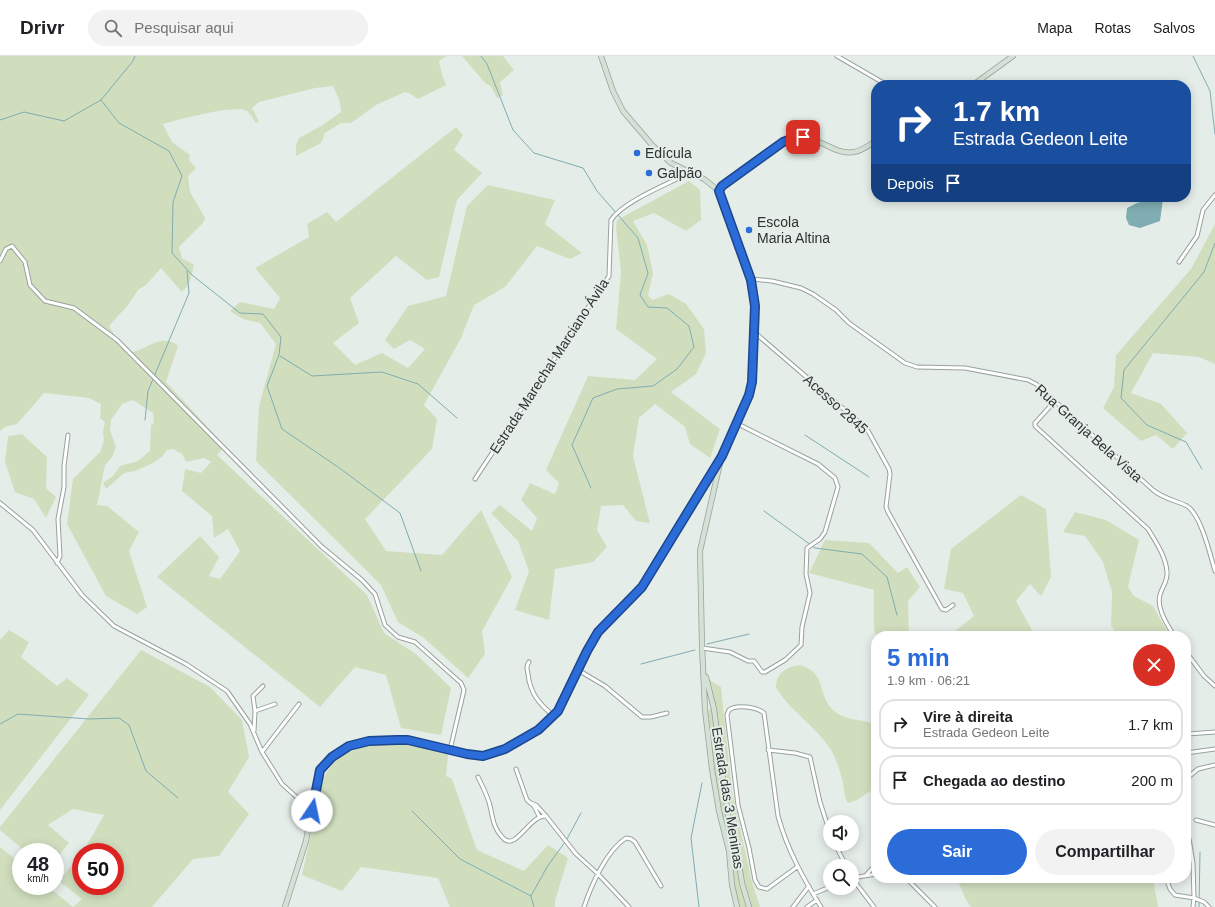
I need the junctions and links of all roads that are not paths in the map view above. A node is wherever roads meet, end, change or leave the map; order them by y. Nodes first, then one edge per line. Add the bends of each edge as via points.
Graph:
1 (601, 56) edge
2 (838, 56) edge
3 (1013, 56) edge
4 (879, 80) edge
5 (980, 80) edge
6 (871, 144) edge
7 (689, 173) junction
8 (719, 191) junction
9 (1215, 195) edge
10 (0, 261) edge
11 (1179, 262) dead end
12 (751, 280) junction
13 (754, 332) junction
14 (1055, 401) junction
15 (736, 423) junction
16 (68, 435) dead end
17 (722, 456) junction
18 (475, 479) dead end
19 (706, 481) junction
20 (714, 488) junction
21 (0, 503) edge
22 (57, 563) junction
23 (1215, 570) edge
24 (953, 605) dead end
25 (1171, 631) edge
26 (702, 648) junction
27 (1191, 659) edge
28 (529, 662) dead end
29 (703, 665) junction
30 (578, 670) junction
31 (263, 686) dead end
32 (1215, 686) edge
33 (275, 704) dead end
34 (299, 704) dead end
35 (255, 711) junction
36 (667, 713) dead end
37 (554, 716) junction
38 (1215, 732) edge
39 (254, 733) junction
40 (1191, 734) edge
41 (1215, 749) edge
42 (450, 750) junction
43 (768, 750) junction
44 (262, 752) junction
45 (1191, 753) edge
46 (1215, 764) edge
47 (516, 769) dead end
48 (1191, 775) edge
49 (478, 777) dead end
50 (300, 800) junction
51 (313, 802) junction
52 (531, 803) junction
53 (312, 811) junction
54 (824, 815) edge
55 (539, 816) junction
56 (546, 816) junction
57 (1196, 820) dead end
58 (1215, 825) edge
59 (1191, 845) edge
60 (797, 867) junction
61 (871, 870) edge
62 (598, 874) junction
63 (867, 874) junction
64 (871, 874) edge
65 (911, 883) edge
66 (1168, 883) edge
67 (661, 886) dead end
68 (809, 886) junction
69 (823, 889) edge
70 (813, 894) junction
71 (1194, 898) junction
72 (817, 900) junction
73 (285, 907) edge
74 (584, 907) edge
75 (629, 907) edge
76 (737, 907) edge
77 (749, 907) edge
78 (793, 907) edge
79 (807, 907) edge
80 (821, 907) edge
81 (874, 907) edge
82 (934, 907) edge
83 (1193, 907) edge
84 (1209, 907) edge

1 - 7 main road via 613,91 623,110 661,155
2 - 4 street
3 - 5 main road
6 - 8 main road via 849,152 814,139 794,138 783,142 722,186
7 - 8 main road via 704,179
7 - 18 street, Estrada Marechal Marciano Ávila via 629,204 611,220 610,276
8 - 12 main road
9 - 11 street via 1203,210 1197,236
10 - 42 street via 6,249 12,246 25,262 30,285 42,298 74,308 117,340 322,548 362,580 375,594 385,625 398,637 415,642 461,683 464,690
12 - 13 main road via 755,306
12 - 14 street, Rua Granja Bela Vista via 772,281 801,288 813,294 905,363 917,367 965,368 1028,380
13 - 15 main road via 752,382
13 - 24 street, Acesso 2845 via 867,429 889,469 886,507 888,512 942,609 946,610
14 - 23 street, Rua Granja Bela Vista via 1159,495 1192,511 1201,528
14 - 25 street via 1035,426 1148,529 1166,567 1168,576 1160,603
15 - 17 main road
15 - 26 street via 818,464 835,478 838,487 825,532 807,548 806,574 810,593 802,627 802,641 798,649 785,660 762,672 754,661 748,661 730,652
16 - 22 street via 64,487 58,519 60,556
17 - 19 main road
17 - 20 main road, Estrada das 3 Meninas
19 - 20 main road
19 - 30 main road via 642,587 598,632
20 - 26 main road, Estrada das 3 Meninas via 700,551
21 - 22 street via 34,530
22 - 39 street via 82,595 114,626 186,664 227,691
26 - 29 main road, Estrada das 3 Meninas
27 - 32 street
28 - 37 street via 527,667 532,693
29 - 76 main road, Estrada das 3 Meninas via 712,769 729,851
29 - 77 main road, Estrada das 3 Meninas via 713,704 728,815
30 - 36 street via 605,686 642,717
30 - 37 main road
31 - 35 street via 253,696
33 - 35 street
34 - 44 street
35 - 39 street
37 - 42 main road via 538,730 494,753 483,756
38 - 40 street
39 - 44 street
41 - 45 street
42 - 51 main road via 397,740 369,741 349,746 332,757 320,770
43 - 54 street via 810,757
43 - 60 street via 778,816
43 - 60 street via 764,714 758,709 734,706 729,710 727,716 735,790 755,880 759,887 767,889
44 - 50 street via 282,784
46 - 48 street via 1198,769
47 - 52 street via 527,800
49 - 55 street via 489,803 494,827 506,841 515,841
50 - 51 street
50 - 53 street
51 - 53 main road
52 - 55 street
52 - 56 street
53 - 73 main road via 299,867
55 - 56 street
56 - 62 street via 576,854
57 - 58 street
59 - 71 street
60 - 68 street
61 - 63 street
62 - 67 street via 623,840 631,839
62 - 74 street
62 - 75 street
63 - 64 street
63 - 81 street via 852,878
65 - 82 street
66 - 71 street via 1175,895
68 - 70 street
68 - 78 street
69 - 70 street
70 - 72 street
71 - 83 street
71 - 84 street
72 - 79 street
72 - 80 street

